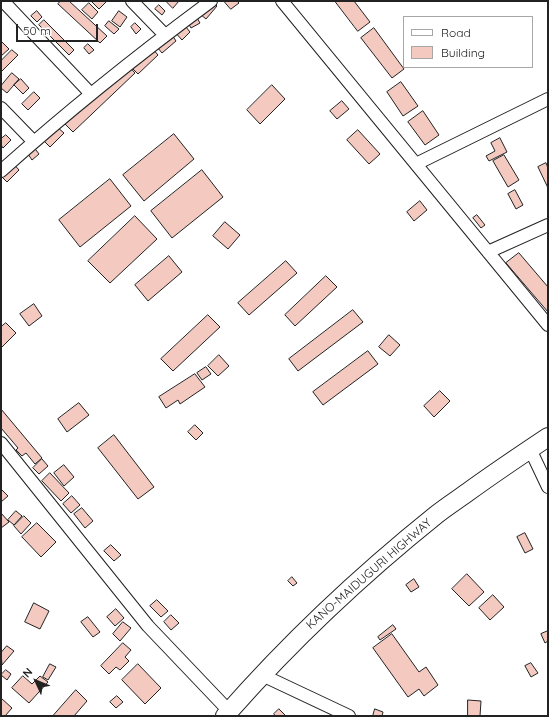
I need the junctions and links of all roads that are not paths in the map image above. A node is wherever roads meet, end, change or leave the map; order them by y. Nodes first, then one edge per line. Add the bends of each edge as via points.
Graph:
1 (3, 1) edge
2 (132, 1) edge
3 (211, 1) edge
4 (282, 1) edge
5 (165, 35) junction
6 (91, 94) junction
7 (548, 99) edge
8 (1, 108) edge
9 (34, 142) junction
10 (416, 164) junction
11 (1, 171) edge
12 (548, 225) edge
13 (488, 252) junction
14 (548, 325) edge
15 (548, 437) edge
16 (1, 443) edge
17 (530, 449) junction
18 (548, 487) edge
19 (262, 674) junction
20 (227, 713) edge
21 (349, 716) edge

1 - 6 street
2 - 5 street
3 - 5 street
4 - 10 street
5 - 6 street
6 - 9 street
7 - 10 street
8 - 9 street
9 - 11 street
10 - 13 street
12 - 13 street
13 - 14 street
15 - 17 highway, KANO-MAIDUGURI HIGHWAY
16 - 20 street via 148,626
17 - 18 street
17 - 19 highway, KANO-MAIDUGURI HIGHWAY via 437,514 381,560
19 - 20 highway, KANO-MAIDUGURI HIGHWAY
19 - 21 street

